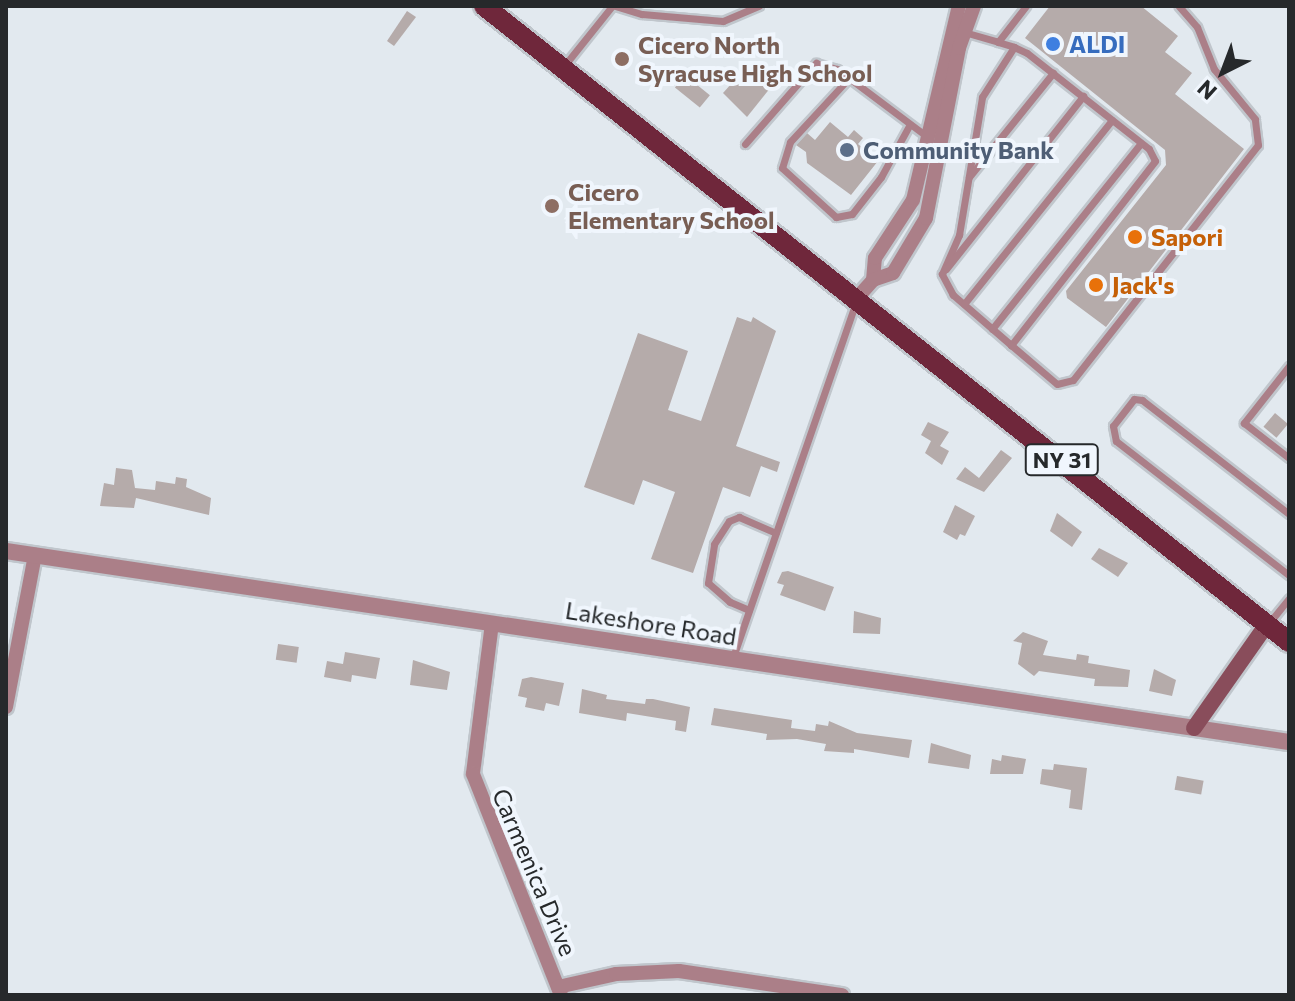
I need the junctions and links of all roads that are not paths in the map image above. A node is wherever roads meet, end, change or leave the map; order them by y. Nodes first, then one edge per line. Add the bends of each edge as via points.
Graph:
1 (484, 6) edge
2 (614, 6) edge
3 (759, 6) edge
4 (959, 6) edge
5 (974, 6) edge
6 (1026, 6) edge
7 (1179, 6) edge
8 (957, 30) junction
9 (998, 42) junction
10 (1014, 47) junction
11 (563, 67) junction
12 (1053, 73) junction
13 (849, 78) junction
14 (1083, 96) junction
15 (1112, 120) junction
16 (910, 124) junction
17 (927, 137) junction
18 (943, 143) junction
19 (1141, 143) junction
20 (745, 144) dead end
21 (968, 179) junction
22 (942, 274) junction
23 (873, 280) junction
24 (857, 298) junction
25 (964, 304) junction
26 (992, 329) junction
27 (1011, 345) junction
28 (1289, 366) edge
29 (1289, 458) edge
30 (1289, 514) edge
31 (776, 533) junction
32 (6, 551) edge
33 (35, 555) junction
34 (1289, 575) edge
35 (1289, 598) edge
36 (749, 610) junction
37 (492, 623) junction
38 (1267, 624) junction
39 (1289, 642) edge
40 (11, 658) edge
41 (732, 659) junction
42 (6, 707) edge
43 (1194, 728) junction
44 (1289, 742) edge
45 (560, 991) edge
46 (842, 995) edge

1 - 11 main road, NY 31
2 - 3 lane via 642,14 723,21
2 - 11 lane
4 - 8 street
5 - 8 street
6 - 9 lane
7 - 27 lane via 1197,27 1222,81 1255,119 1258,145 1073,380 1057,384
8 - 9 lane
8 - 17 street
8 - 18 street
9 - 10 lane
10 - 12 lane
10 - 21 lane via 982,97
11 - 24 main road, NY 31
12 - 14 lane
12 - 21 lane
13 - 16 lane
13 - 16 lane via 790,142 782,168 836,217 846,218 862,202
13 - 20 lane via 829,64 816,63
14 - 15 lane
14 - 22 lane
15 - 19 lane
15 - 25 lane
16 - 17 lane
17 - 18 lane
17 - 23 street via 913,200 875,258
18 - 23 street via 926,218 893,273
19 - 26 lane
19 - 27 lane via 1153,155 1151,171
21 - 22 lane via 959,235
22 - 25 lane
23 - 24 street
24 - 31 lane
24 - 38 main road, NY 31
25 - 26 lane
26 - 27 lane
28 - 29 lane via 1244,423
30 - 34 lane via 1142,400 1134,399 1113,426 1116,441
31 - 36 lane
31 - 36 lane via 739,517 729,521 714,544 708,583
32 - 33 street, Lakeshore Road
33 - 37 street, Lakeshore Road
33 - 40 street
35 - 38 lane
36 - 41 lane
37 - 41 street, Lakeshore Road
37 - 45 street, Carmenica Drive via 473,774
38 - 39 main road, NY 31
38 - 43 main road
40 - 42 street
41 - 43 street, Lakeshore Road
43 - 44 street, Lakeshore Road
45 - 46 street via 616,974 679,971

